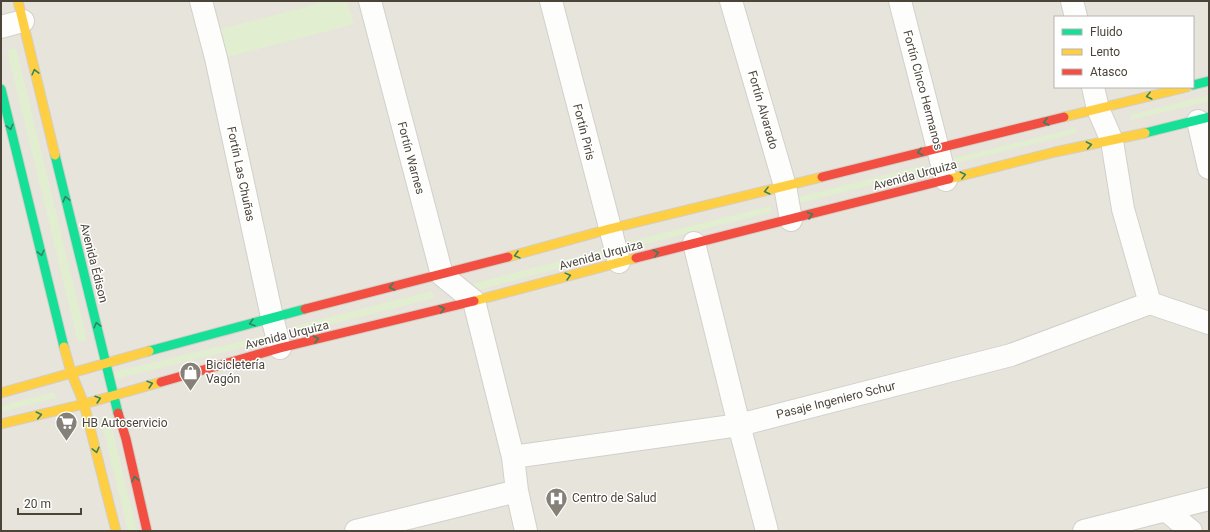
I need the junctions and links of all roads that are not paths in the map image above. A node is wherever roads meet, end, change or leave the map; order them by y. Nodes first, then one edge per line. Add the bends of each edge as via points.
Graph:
1 (202, 1) edge
2 (370, 1) edge
3 (551, 1) edge
4 (731, 1) edge
5 (900, 1) edge
6 (1072, 1) edge
7 (20, 11) edge
8 (1076, 16) edge
9 (1, 27) edge
10 (1209, 82) edge
11 (1194, 85) edge
12 (1093, 88) edge
13 (1183, 88) edge
14 (1, 89) edge
15 (1098, 109) junction
16 (1203, 119) edge
17 (1112, 141) junction
18 (938, 148) junction
19 (1209, 168) edge
20 (946, 180) junction
21 (785, 186) junction
22 (791, 220) junction
23 (609, 230) junction
24 (694, 243) junction
25 (619, 262) junction
26 (442, 275) junction
27 (474, 301) junction
28 (1150, 303) junction
29 (272, 317) junction
30 (1209, 319) edge
31 (1209, 323) edge
32 (280, 348) junction
33 (106, 363) junction
34 (72, 372) junction
35 (1, 393) edge
36 (112, 395) junction
37 (84, 404) junction
38 (1, 424) edge
39 (739, 425) junction
40 (513, 457) junction
41 (517, 491) junction
42 (1209, 499) edge
43 (1166, 510) junction
44 (116, 531) edge
45 (148, 531) edge
46 (356, 531) edge
47 (526, 531) edge
48 (767, 531) edge
49 (1084, 531) edge
50 (1191, 531) edge

1 - 29 street, Fortín Las Chuñas
2 - 26 street, Fortín Warnes
3 - 23 street, Fortín Piris
4 - 21 street, Fortín Alvarado
5 - 18 street, Fortín Cinco Hermanos
6 - 8 street
7 - 9 street
33 -> 7 main road, Avenida Édison
10 - 11 main road
12 - 15 street
13 -> 15 main road, Avenida Urquiza
14 -> 34 main road
15 - 17 street
15 -> 18 main road, Avenida Urquiza
16 - 17 main road, Avenida Urquiza
16 - 19 street
20 -> 17 main road, Avenida Urquiza via 1055,152
17 - 28 street via 1123,209
18 - 20 street, Fortín Cinco Hermanos
18 -> 21 main road, Avenida Urquiza
22 -> 20 main road, Avenida Urquiza
21 - 22 street, Fortín Alvarado
21 -> 23 main road, Avenida Urquiza
22 - 24 main road, Avenida Urquiza
23 - 25 street, Fortín Piris
23 -> 26 main road, Avenida Urquiza
25 -> 24 main road, Avenida Urquiza
24 - 39 street
27 -> 25 main road, Avenida Urquiza
26 - 27 street
26 -> 29 main road, Avenida Urquiza
32 -> 27 main road, Avenida Urquiza
27 - 40 street
28 - 31 street
28 - 39 street, Pasaje Ingeniero Schur via 1011,355
29 - 32 street, Fortín Las Chuñas
29 -> 33 main road, Avenida Urquiza
30 - 31 street
36 -> 32 main road, Avenida Urquiza
33 - 34 main road, Avenida Urquiza
33 - 36 main road, Avenida Édison
34 - 35 main road, Avenida Urquiza
34 - 37 main road
37 -> 36 main road, Avenida Urquiza
45 -> 36 main road, Avenida Édison via 126,439
38 -> 37 main road, Avenida Urquiza
37 -> 44 main road
39 - 40 street, Pasaje Ingeniero Schur
39 - 48 street
40 - 41 street
41 - 46 street
41 - 47 street
42 - 43 street
43 - 49 street
43 - 50 street

